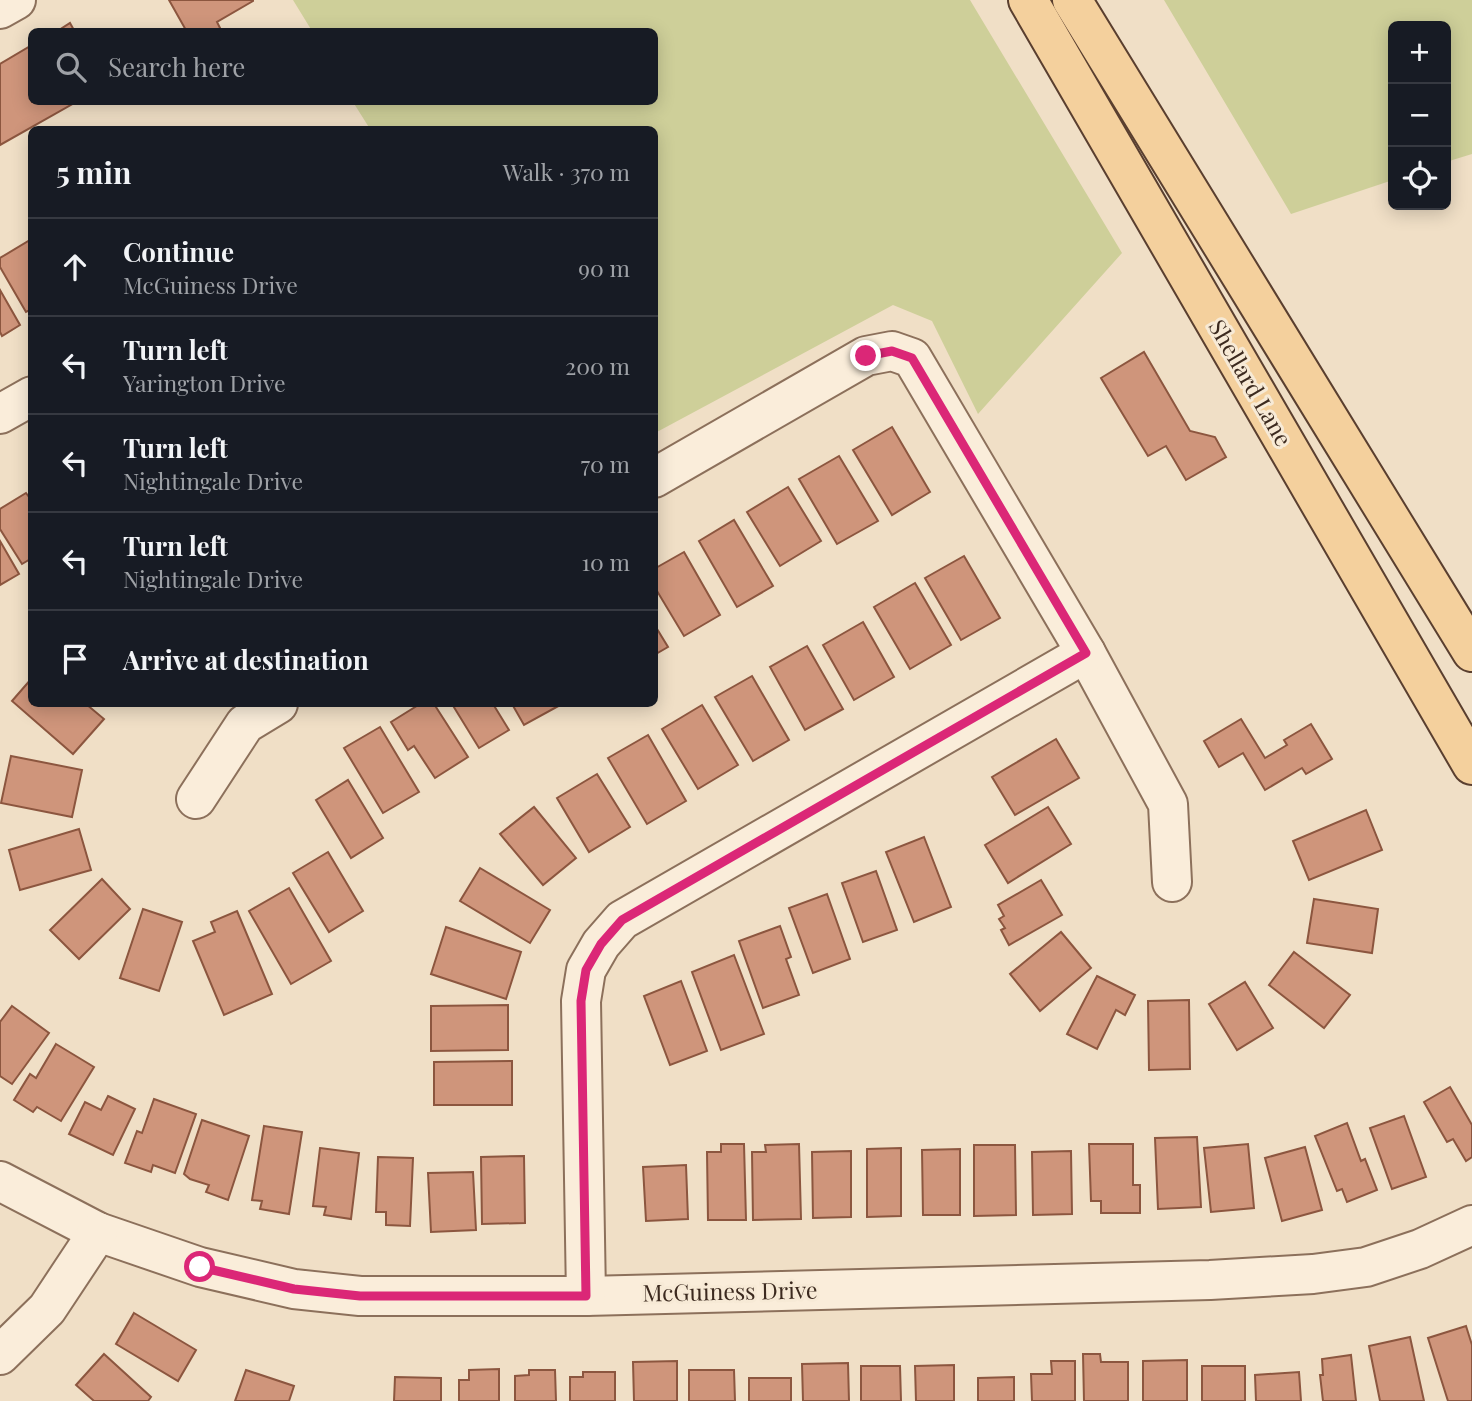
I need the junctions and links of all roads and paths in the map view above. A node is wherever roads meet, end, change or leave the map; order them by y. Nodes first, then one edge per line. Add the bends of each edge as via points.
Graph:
1 (16, 0) edge
2 (1028, 0) edge
3 (1072, 0) edge
4 (0, 9) edge
5 (28, 398) edge
6 (0, 414) edge
7 (658, 476) edge
8 (1472, 652) edge
9 (1086, 653) junction
10 (273, 707) edge
11 (1472, 765) edge
12 (196, 799) dead end
13 (1172, 882) dead end
14 (0, 1181) edge
15 (1472, 1225) edge
16 (98, 1232) junction
17 (586, 1296) junction
18 (0, 1355) edge

1 - 4 street
2 - 11 main road, Shellard Lane
3 - 8 main road, Shellard Lane
5 - 6 street
7 - 9 street via 866,356 892,351 912,358
9 - 13 street via 1168,804
9 - 17 street via 622,920 601,944 586,970 581,1001
10 - 12 street via 245,724
14 - 16 street, McGuiness Drive
15 - 17 street, McGuiness Drive via 1366,1267 1313,1274
16 - 17 street, McGuiness Drive via 200,1267 294,1289 360,1296
16 - 18 street via 47,1309

